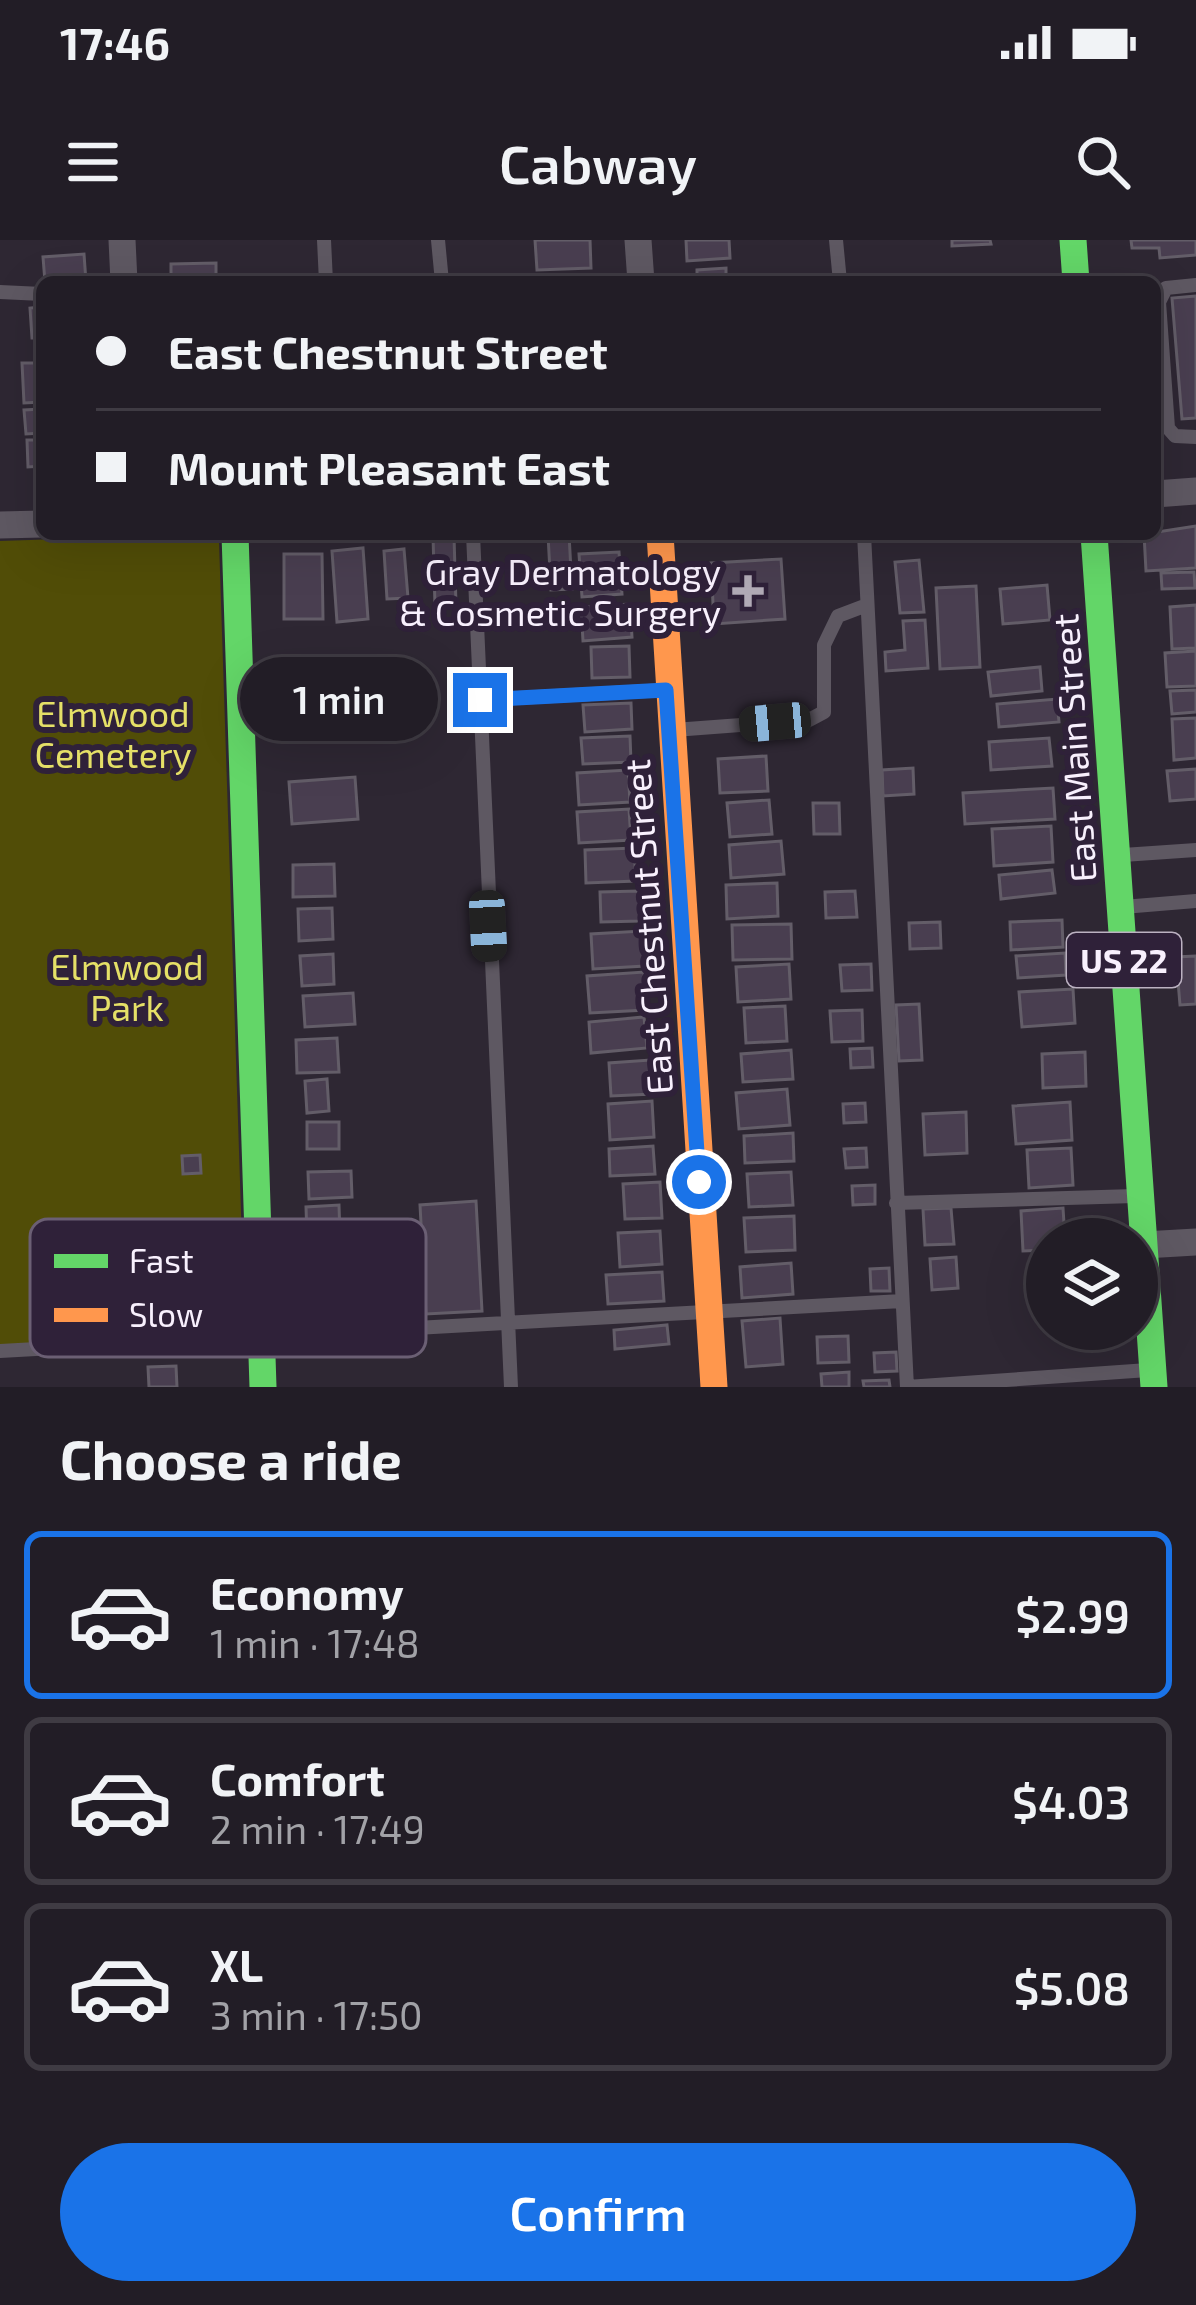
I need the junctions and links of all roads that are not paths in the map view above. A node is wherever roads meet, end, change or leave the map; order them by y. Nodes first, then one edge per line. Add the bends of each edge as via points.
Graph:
1 (122, 240) edge
2 (324, 240) edge
3 (438, 240) edge
4 (638, 240) edge
5 (836, 240) edge
6 (1072, 240) edge
7 (124, 276) edge
8 (326, 276) edge
9 (441, 276) edge
10 (641, 276) edge
11 (839, 276) edge
12 (1075, 276) edge
13 (1196, 285) edge
14 (0, 292) edge
15 (36, 294) edge
16 (1161, 294) edge
17 (1161, 418) edge
18 (1196, 437) edge
19 (1196, 491) edge
20 (1161, 494) edge
21 (36, 524) edge
22 (0, 525) edge
23 (235, 540) edge
24 (473, 540) edge
25 (660, 540) edge
26 (864, 540) edge
27 (1094, 540) edge
28 (867, 605) junction
29 (666, 690) junction
30 (480, 700) junction
31 (670, 730) junction
32 (1196, 850) edge
33 (1116, 856) junction
34 (1196, 902) edge
35 (1120, 907) junction
36 (1141, 1195) junction
37 (896, 1203) junction
38 (1142, 1218) edge
39 (257, 1219) edge
40 (1196, 1242) edge
41 (1158, 1244) edge
42 (902, 1300) junction
43 (709, 1310) junction
44 (507, 1322) junction
45 (426, 1327) edge
46 (30, 1349) edge
47 (0, 1351) edge
48 (262, 1357) edge
49 (1154, 1378) edge
50 (1018, 1383) edge
51 (263, 1387) edge
52 (511, 1387) edge
53 (714, 1387) edge
54 (907, 1387) edge

1 - 7 street
2 - 8 lane
3 - 9 lane
4 - 10 street
5 - 11 lane
6 - 12 street
13 - 16 lane
14 - 15 lane
17 - 18 lane via 1175,436
19 - 20 street
21 - 22 street
23 - 39 street
24 - 30 lane
25 - 29 street, East Chestnut Street
26 - 28 lane
27 - 33 street, East Main Street / US 22
28 - 31 lane via 838,616 824,645 824,712 809,720
28 - 37 lane
29 - 30 lane
29 - 31 street, East Chestnut Street
30 - 44 lane
31 - 43 street, East Chestnut Street
32 - 33 lane
33 - 35 street, East Main Street / US 22
34 - 35 lane
35 - 36 street, East Main Street / US 22
36 - 37 lane
36 - 38 street, East Main Street / US 22
37 - 42 lane
40 - 41 street
42 - 43 lane
42 - 54 lane
43 - 44 lane
43 - 53 street, East Chestnut Street
44 - 45 lane
44 - 52 lane
46 - 47 lane
48 - 51 street
49 - 50 lane
50 - 54 lane

